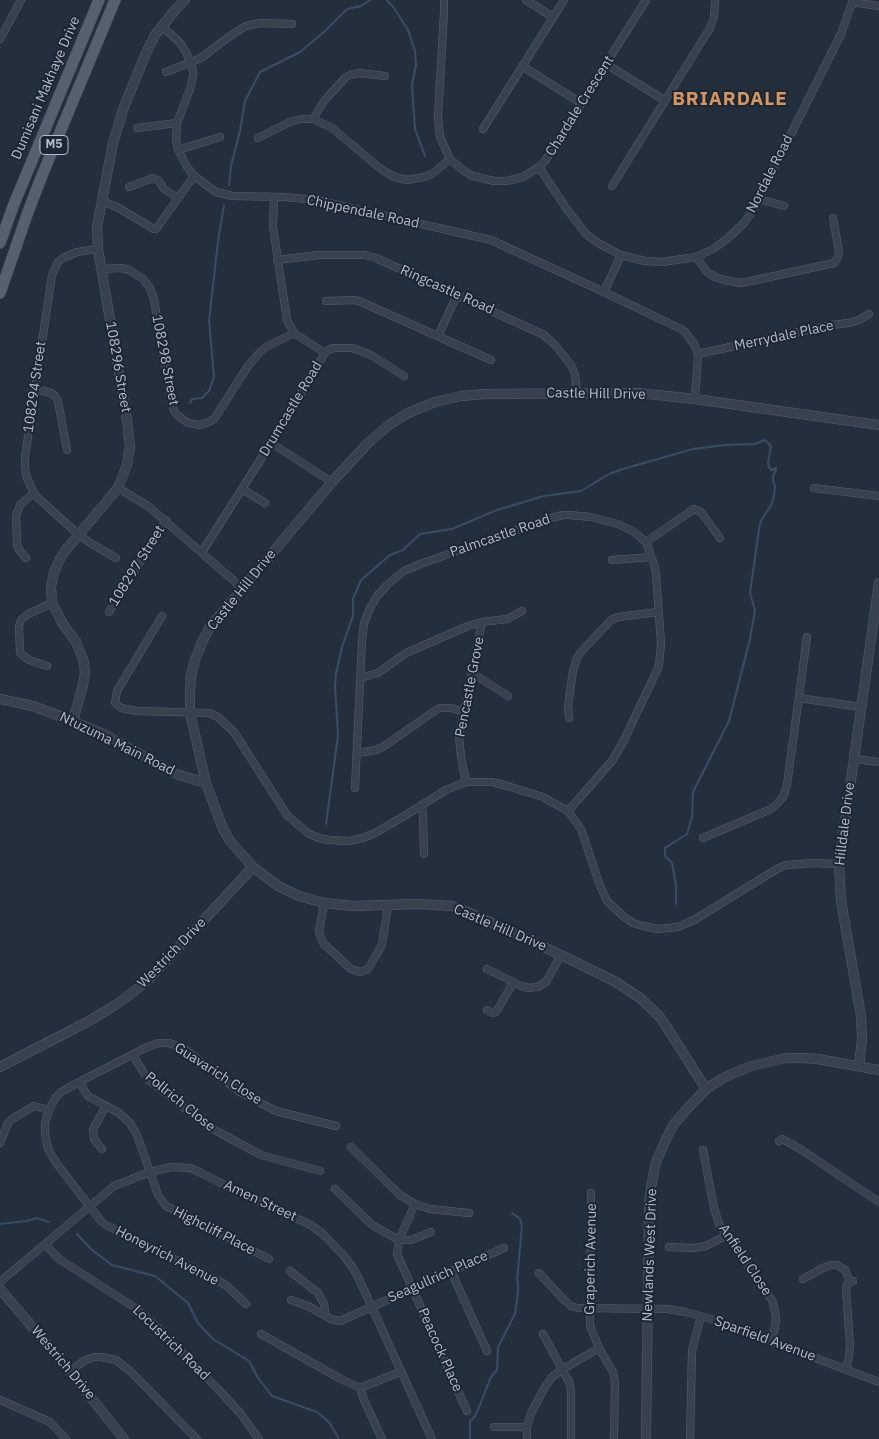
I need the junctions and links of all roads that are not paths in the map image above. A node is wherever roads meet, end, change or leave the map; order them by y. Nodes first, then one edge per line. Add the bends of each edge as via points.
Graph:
1 (21, 0) edge
2 (99, 0) edge
3 (115, 0) edge
4 (185, 0) edge
5 (444, 0) edge
6 (526, 0) edge
7 (564, 0) edge
8 (646, 0) edge
9 (715, 0) edge
10 (852, 1) edge
11 (879, 6) edge
12 (553, 17) junction
13 (292, 24) dead end
14 (162, 26) junction
15 (0, 39) edge
16 (191, 63) junction
17 (606, 64) junction
18 (522, 66) junction
19 (166, 72) dead end
20 (385, 76) dead end
21 (664, 100) junction
22 (581, 103) junction
23 (313, 119) junction
24 (177, 123) junction
25 (137, 128) dead end
26 (483, 129) dead end
27 (220, 137) dead end
28 (258, 138) dead end
29 (178, 150) junction
30 (450, 159) junction
31 (539, 167) junction
32 (194, 176) junction
33 (612, 186) dead end
34 (129, 187) dead end
35 (178, 198) junction
36 (274, 198) junction
37 (759, 198) junction
38 (102, 202) junction
39 (784, 206) dead end
40 (833, 218) dead end
41 (0, 243) edge
42 (98, 249) junction
43 (621, 256) junction
44 (696, 257) junction
45 (277, 260) junction
46 (101, 268) junction
47 (604, 292) junction
48 (0, 293) edge
49 (457, 294) junction
50 (326, 301) dead end
51 (869, 314) dead end
52 (294, 333) junction
53 (438, 336) junction
54 (324, 353) junction
55 (698, 354) junction
56 (491, 360) dead end
57 (404, 376) dead end
58 (35, 389) junction
59 (577, 393) junction
60 (695, 399) junction
61 (879, 425) edge
62 (271, 443) junction
63 (67, 450) dead end
64 (332, 482) junction
65 (118, 488) junction
66 (814, 488) dead end
67 (242, 489) junction
68 (34, 493) junction
69 (879, 496) edge
70 (265, 503) dead end
71 (166, 520) junction
72 (79, 535) junction
73 (720, 538) dead end
74 (646, 542) junction
75 (202, 552) junction
76 (652, 556) junction
77 (26, 558) dead end
78 (116, 558) dead end
79 (612, 560) dead end
80 (879, 582) edge
81 (242, 588) junction
82 (52, 603) junction
83 (522, 611) dead end
84 (109, 612) dead end
85 (658, 612) junction
86 (162, 616) dead end
87 (482, 622) junction
88 (807, 637) dead end
89 (47, 666) dead end
90 (472, 673) junction
91 (360, 678) junction
92 (508, 696) dead end
93 (799, 698) junction
94 (0, 699) edge
95 (861, 707) junction
96 (464, 712) junction
97 (190, 713) junction
98 (569, 718) dead end
99 (73, 720) junction
100 (356, 753) junction
101 (854, 758) junction
102 (879, 762) edge
103 (466, 782) junction
104 (206, 783) junction
105 (354, 788) dead end
106 (422, 805) junction
107 (568, 811) junction
108 (703, 838) dead end
109 (424, 854) dead end
110 (839, 864) junction
111 (253, 867) junction
112 (324, 903) junction
113 (388, 905) junction
114 (560, 955) junction
115 (487, 969) dead end
116 (513, 983) junction
117 (487, 1010) dead end
118 (133, 1055) junction
119 (859, 1066) junction
120 (0, 1067) edge
121 (879, 1070) edge
122 (79, 1082) junction
123 (706, 1089) junction
124 (106, 1106) junction
125 (48, 1110) junction
126 (336, 1126) dead end
127 (779, 1141) dead end
128 (0, 1143) edge
129 (351, 1147) dead end
130 (102, 1149) dead end
131 (703, 1150) dead end
132 (320, 1171) dead end
133 (150, 1172) junction
134 (335, 1189) dead end
135 (592, 1193) dead end
136 (879, 1202) edge
137 (415, 1204) junction
138 (90, 1206) junction
139 (469, 1213) dead end
140 (431, 1232) dead end
141 (727, 1235) junction
142 (399, 1240) junction
143 (45, 1244) junction
144 (669, 1247) dead end
145 (504, 1248) dead end
146 (269, 1259) dead end
147 (290, 1271) dead end
148 (451, 1271) junction
149 (539, 1273) dead end
150 (803, 1279) dead end
151 (0, 1282) edge
152 (0, 1289) edge
153 (412, 1289) junction
154 (291, 1300) dead end
155 (246, 1304) dead end
156 (372, 1307) junction
157 (590, 1309) junction
158 (648, 1309) junction
159 (324, 1315) junction
160 (701, 1316) junction
161 (261, 1334) dead end
162 (543, 1334) dead end
163 (770, 1341) junction
164 (599, 1348) junction
165 (487, 1351) dead end
166 (563, 1369) junction
167 (846, 1369) junction
168 (70, 1372) junction
169 (400, 1372) junction
170 (879, 1382) edge
171 (360, 1388) junction
172 (0, 1400) edge
173 (467, 1411) dead end
174 (494, 1427) dead end
175 (527, 1428) junction
176 (66, 1439) edge
177 (124, 1439) edge
178 (197, 1439) edge
179 (259, 1439) edge
180 (382, 1439) edge
181 (432, 1439) edge
182 (527, 1439) edge
183 (571, 1439) edge
184 (614, 1439) edge
185 (646, 1439) edge
186 (690, 1439) edge

1 - 15 street
2 - 41 main road, Dumisani Makhaye Drive / M5
3 - 48 main road, M5 via 40,180
4 - 14 street, 108296 Street
5 - 30 street, Chardale Crescent via 438,128
6 - 12 street
7 - 12 street
8 - 17 street, Chardale Crescent
9 - 21 street via 710,28
10 - 11 street
10 - 37 street, Nordale Road via 841,34
12 - 18 street
13 - 16 street via 246,26
14 - 16 street via 180,43
14 - 38 street, 108296 Street via 146,53 118,125
16 - 19 street
16 - 24 street, Chippendale Road via 192,82
17 - 21 street
17 - 22 street, Chardale Crescent
18 - 22 street
18 - 26 street
20 - 23 street via 360,74 346,77
21 - 33 street
22 - 31 street, Chardale Crescent via 556,146
23 - 28 street via 290,122
23 - 30 street via 332,128 381,169 400,179 412,180 432,174
24 - 25 street
24 - 29 street, Chippendale Road
27 - 29 street
29 - 32 street, Chippendale Road
30 - 31 street, Chardale Crescent via 473,176 494,181 516,180
31 - 43 street, Nordale Road via 586,234
32 - 35 street
32 - 36 street, Chippendale Road via 224,194
34 - 35 street via 153,178
35 - 38 street via 158,228 154,229
36 - 45 street
36 - 47 street, Chippendale Road via 316,200 491,240
37 - 39 street
37 - 44 street, Nordale Road via 744,223 728,239
38 - 42 street, 108296 Street via 97,227
40 - 44 street via 839,252 834,263 740,283 715,277
42 - 46 street, 108296 Street
42 - 58 street, 108294 Street via 69,254 54,268
43 - 44 street, Nordale Road via 644,262
43 - 47 street
45 - 49 street, Ringcastle Road via 319,254 365,255
45 - 52 street via 287,320
46 - 52 street, 108298 Street via 129,270 144,279 150,288 174,411 188,423 200,425 214,419 261,351
46 - 65 street, 108296 Street via 129,433 127,465
47 - 55 street, Chippendale Road via 681,329 691,339
49 - 53 street
49 - 59 street, Ringcastle Road via 549,339 575,374
50 - 53 street via 359,301
51 - 55 street, Merrydale Place via 849,323
52 - 54 street
53 - 56 street
54 - 57 street, Drumcastle Road via 334,348 352,348
54 - 62 street, Drumcastle Road
55 - 60 street
58 - 63 street via 51,393 58,401
58 - 68 street, 108294 Street via 25,457 26,476
59 - 60 street, Castle Hill Drive
59 - 64 street, Castle Hill Drive via 484,394 435,402 389,425
60 - 61 street, Castle Hill Drive
62 - 64 street
62 - 67 street, Drumcastle Road
64 - 81 street, Castle Hill Drive
65 - 71 street
65 - 72 street, 108296 Street
66 - 69 street
67 - 70 street
67 - 75 street, Drumcastle Road
68 - 72 street, 108294 Street
68 - 77 street via 21,504 16,515 17,545
71 - 75 street
71 - 84 street, 108297 Street
72 - 78 street, 108294 Street
72 - 82 street, 108296 Street via 54,572
73 - 74 street via 701,512 694,510
74 - 76 street
74 - 91 street, Palmcastle Road via 618,524 591,517 562,515 404,571 388,584 370,608 364,623
75 - 81 street
76 - 79 street
76 - 85 street
80 - 95 street, Hilldale Drive
81 - 97 street, Castle Hill Drive via 202,642 191,675
82 - 89 street via 28,614 19,626 20,653 28,660
82 - 99 street, 108296 Street via 76,642 84,662 83,685
83 - 87 street via 507,619
85 - 98 street via 611,620 581,652 573,671
85 - 107 street via 659,666 612,760
86 - 97 street via 117,691 115,703 121,708 137,711
87 - 90 street, Pencastle Grove
87 - 91 street via 412,650 378,673
88 - 93 street
90 - 92 street
90 - 96 street, Pencastle Grove
91 - 100 street, Palmcastle Road
93 - 95 street
93 - 108 street via 788,785 783,797 771,810
94 - 99 street, Ntuzuma Main Road
95 - 101 street, Hilldale Drive
96 - 100 street via 440,708 382,747
96 - 103 street, Pencastle Grove via 459,736
97 - 104 street, Castle Hill Drive
97 - 106 street via 209,713 226,723 286,815 319,838 349,841 362,838
99 - 104 street, Ntuzuma Main Road via 176,774
100 - 105 street, Palmcastle Road
101 - 102 street
101 - 110 street, Hilldale Drive
103 - 106 street
103 - 107 street via 504,785 543,797
104 - 111 street, Castle Hill Drive via 223,829
106 - 109 street
107 - 110 street via 586,840 607,901 633,922 658,929 678,927 694,920 786,865
110 - 119 street, Hilldale Drive via 841,901 861,1016
111 - 112 street, Castle Hill Drive via 278,886
111 - 120 street, Westrich Drive via 149,979 132,993 87,1022
112 - 113 street, Castle Hill Drive
112 - 113 street via 319,932 323,943 351,969 360,972 368,969 382,945
113 - 114 street, Castle Hill Drive via 452,906
114 - 116 street via 546,982 538,987
114 - 123 street, Castle Hill Drive via 616,982 660,1016
115 - 116 street
116 - 117 street via 496,1012
118 - 122 street, Guavarich Close
118 - 126 street, Guavarich Close via 158,1043 176,1045 240,1092 276,1111
118 - 132 street, Pollrich Close via 149,1080 209,1127 260,1155
119 - 121 street, Newlands West Drive
119 - 123 street, Newlands West Drive via 786,1058 738,1071
122 - 124 street, Highcliff Place via 88,1096
122 - 125 street, Guavarich Close via 61,1092
123 - 158 street, Newlands West Drive via 674,1124 656,1162 649,1204
124 - 130 street via 93,1129 94,1139
124 - 133 street, Highcliff Place via 120,1112 130,1123 138,1135
125 - 128 street via 34,1106 12,1119
125 - 138 street via 45,1134 48,1149
127 - 136 street via 782,1139 802,1150
129 - 137 street via 400,1195
131 - 141 street, Anfield Close via 716,1217
133 - 138 street, Amen Street via 114,1186
133 - 146 street, Highcliff Place via 158,1195 166,1206
133 - 156 street, Amen Street via 171,1167 190,1168 310,1225 323,1234 354,1268
134 - 142 street via 372,1225
135 - 157 street, Graperich Avenue
137 - 139 street
137 - 142 street
138 - 143 street, Amen Street
138 - 155 street, Honeyrich Avenue via 106,1225 227,1286
140 - 142 street via 410,1240
141 - 144 street via 706,1246
141 - 163 street, Anfield Close via 773,1302 776,1318
142 - 153 street, Peacock Place via 397,1254
143 - 151 street, Amen Street
143 - 179 street, Locustrich Road via 59,1259 152,1322 240,1413
145 - 148 street, Seagullrich Place
147 - 159 street via 318,1293 324,1304
148 - 153 street, Seagullrich Place
148 - 165 street
149 - 157 street, Sparfield Avenue via 571,1306
150 - 167 street via 837,1264 845,1270 851,1282 846,1289 850,1345
152 - 168 street, Westrich Drive
153 - 156 street, Seagullrich Place
153 - 173 street, Peacock Place
154 - 159 street, Seagullrich Place
156 - 159 street, Seagullrich Place via 340,1321
156 - 169 street, Amen Street
157 - 158 street, Sparfield Avenue
157 - 164 street, Graperich Avenue via 590,1326
158 - 160 street, Sparfield Avenue via 668,1309
158 - 185 street, Newlands West Drive
160 - 163 street, Sparfield Avenue
160 - 186 street via 692,1351
161 - 171 street
162 - 166 street
163 - 167 street, Sparfield Avenue
164 - 166 street
164 - 184 street, Graperich Avenue via 613,1372 615,1383
166 - 175 street via 545,1387
166 - 183 street via 571,1390
167 - 170 street, Sparfield Avenue
168 - 177 street, Westrich Drive
168 - 178 street via 94,1357 116,1360
169 - 171 street
169 - 181 street, Amen Street
171 - 180 street
172 - 176 street via 50,1422
174 - 175 street
175 - 182 street

